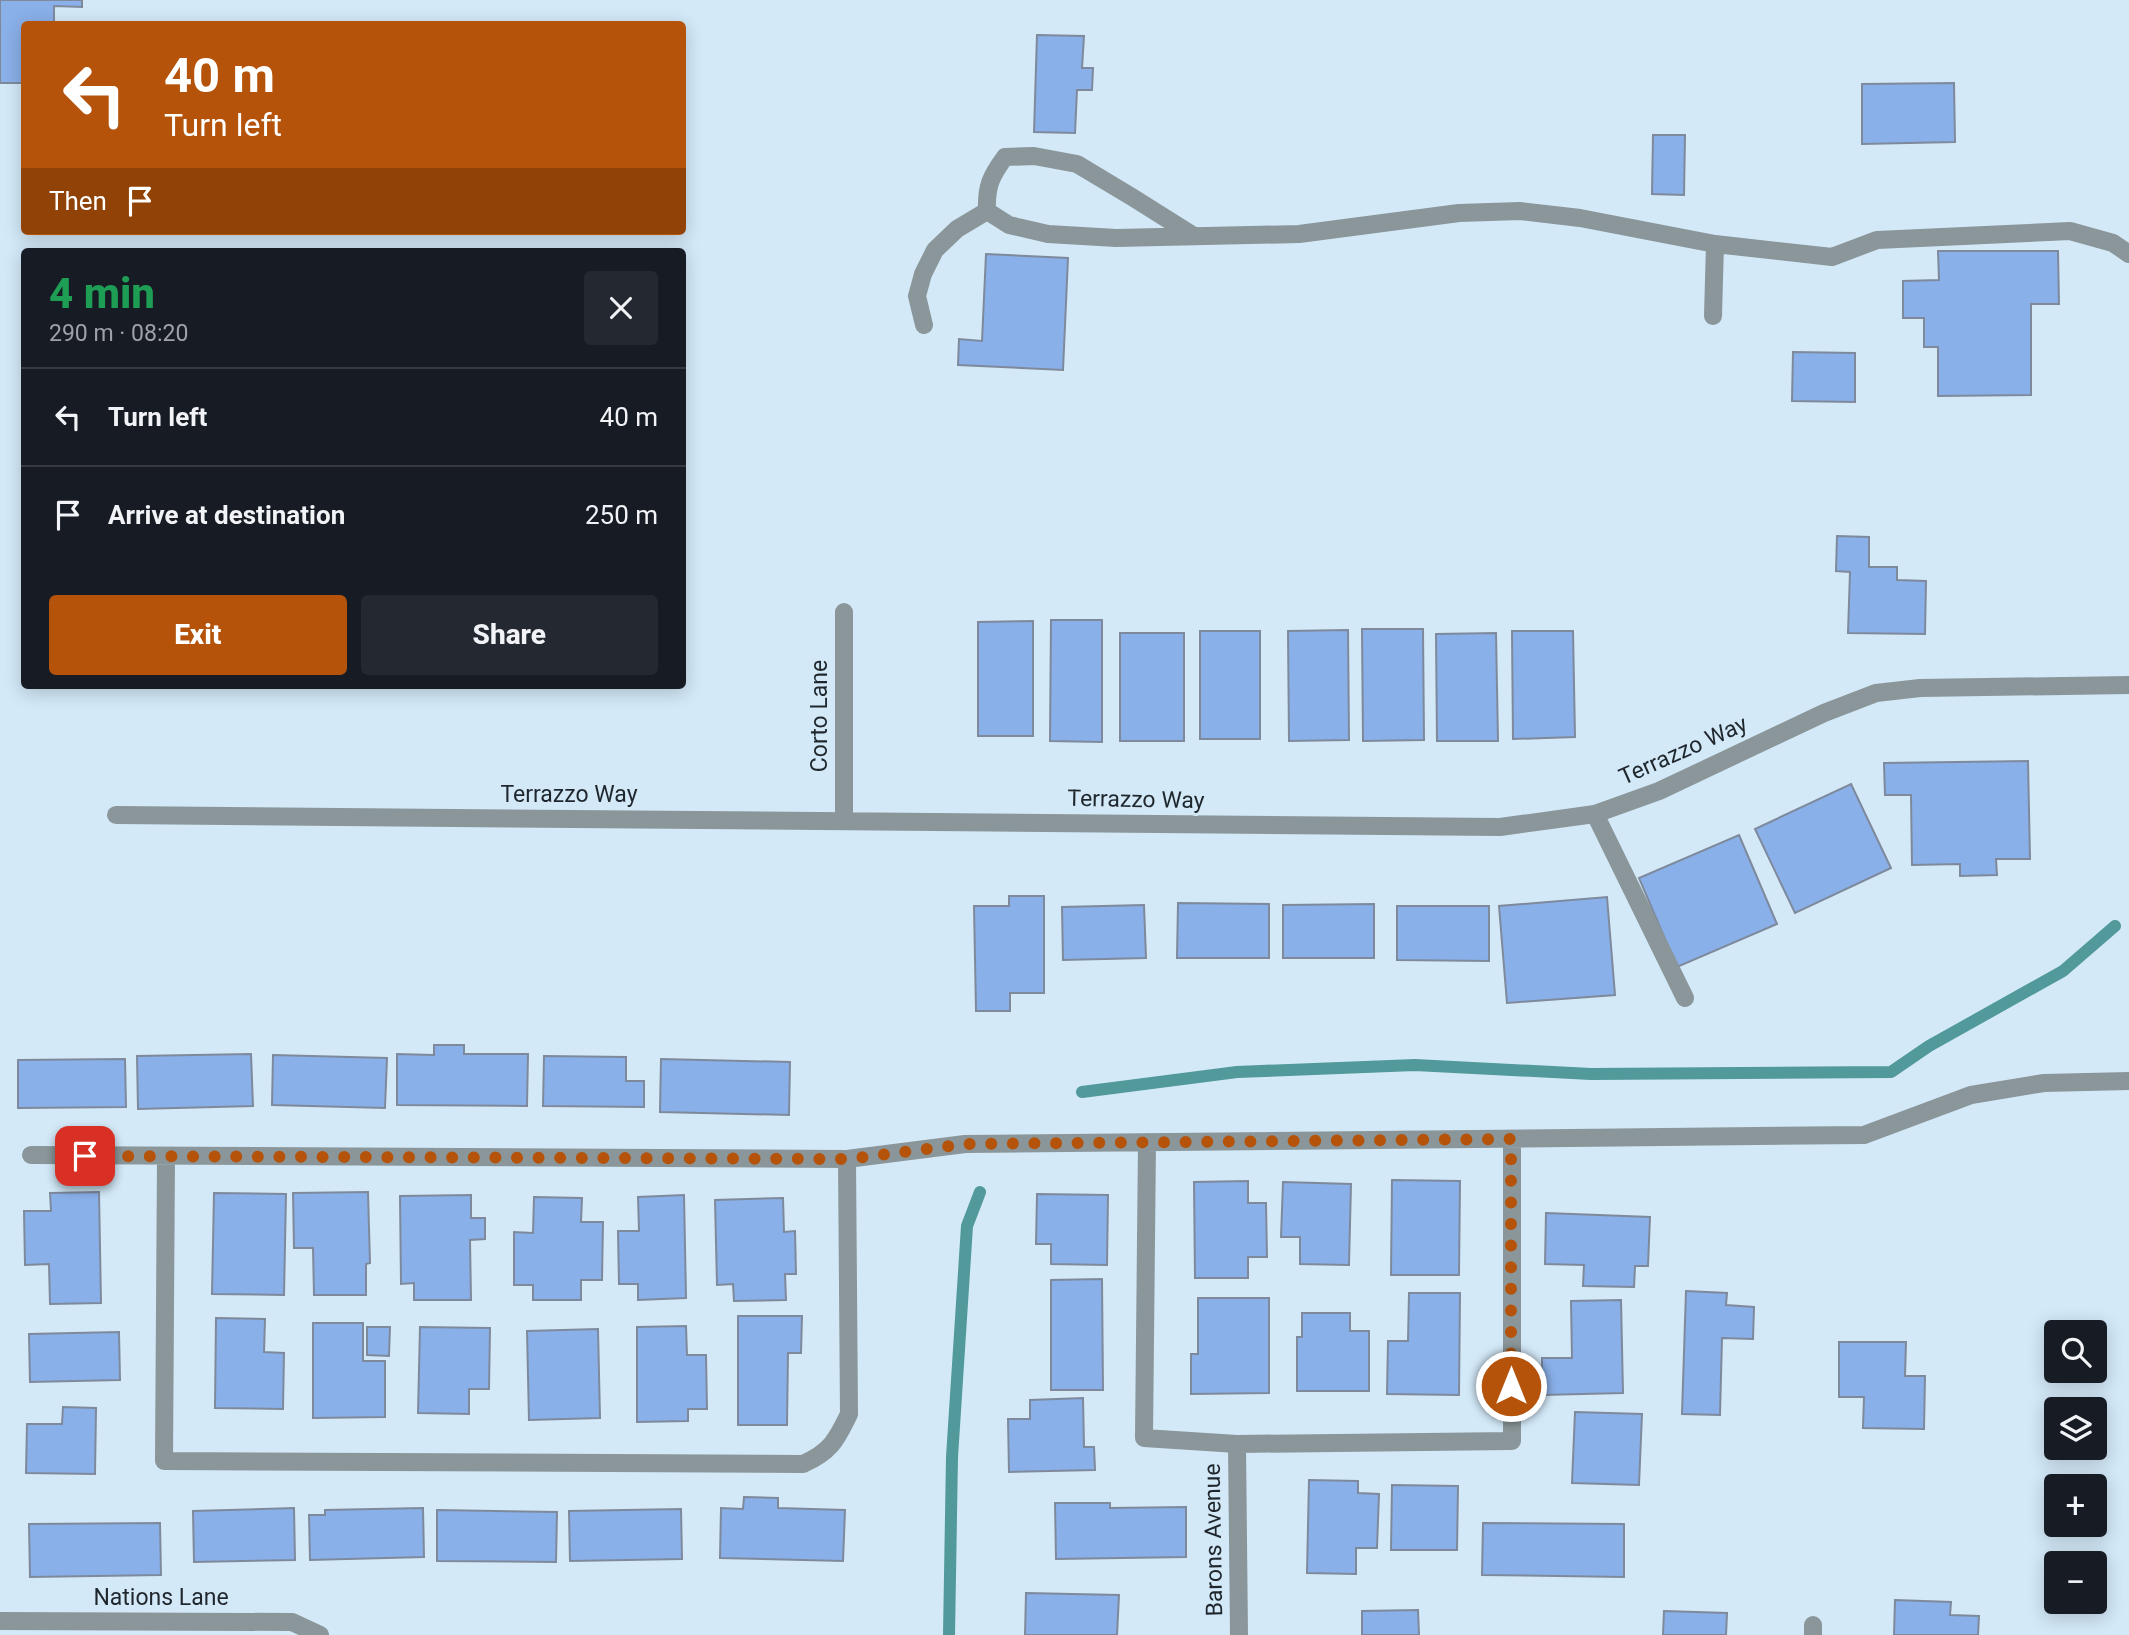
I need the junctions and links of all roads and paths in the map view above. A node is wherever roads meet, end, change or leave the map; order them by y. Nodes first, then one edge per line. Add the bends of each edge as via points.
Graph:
1 (987, 211) junction
2 (1194, 236) junction
3 (1715, 244) junction
4 (2129, 254) edge
5 (1713, 316) dead end
6 (923, 325) dead end
7 (844, 612) dead end
8 (2129, 685) edge
9 (1595, 814) junction
10 (116, 815) dead end
11 (844, 821) junction
12 (1685, 998) dead end
13 (2129, 1081) edge
14 (1511, 1139) junction
15 (1147, 1142) junction
16 (31, 1156) dead end
17 (166, 1157) junction
18 (848, 1159) junction
19 (1237, 1444) junction
20 (0, 1621) edge
21 (320, 1635) edge
22 (1239, 1635) edge

1 - 2 street via 1009,225 1048,234
1 - 2 street via 986,191 1005,157 1034,156 1077,164
1 - 6 street via 934,250 917,296
2 - 3 street via 1299,234 1459,213 1520,211
3 - 4 street via 1832,257 1877,240 2070,231 2113,243
3 - 5 street
7 - 11 street, Corto Lane
8 - 9 street, Terrazzo Way via 1920,688 1876,693 1659,791
9 - 11 street, Terrazzo Way via 1500,827
9 - 12 street
10 - 11 street, Terrazzo Way
13 - 14 street via 2044,1083 1972,1095 1864,1135
14 - 15 street
14 - 19 street via 1511,1441
15 - 18 street via 965,1144
15 - 19 street via 1144,1438
16 - 17 street
17 - 18 street
17 - 18 street via 164,1461 775,1464 803,1464 822,1455 837,1439 849,1414
19 - 22 street, Barons Avenue
20 - 21 street, Nations Lane via 292,1622

